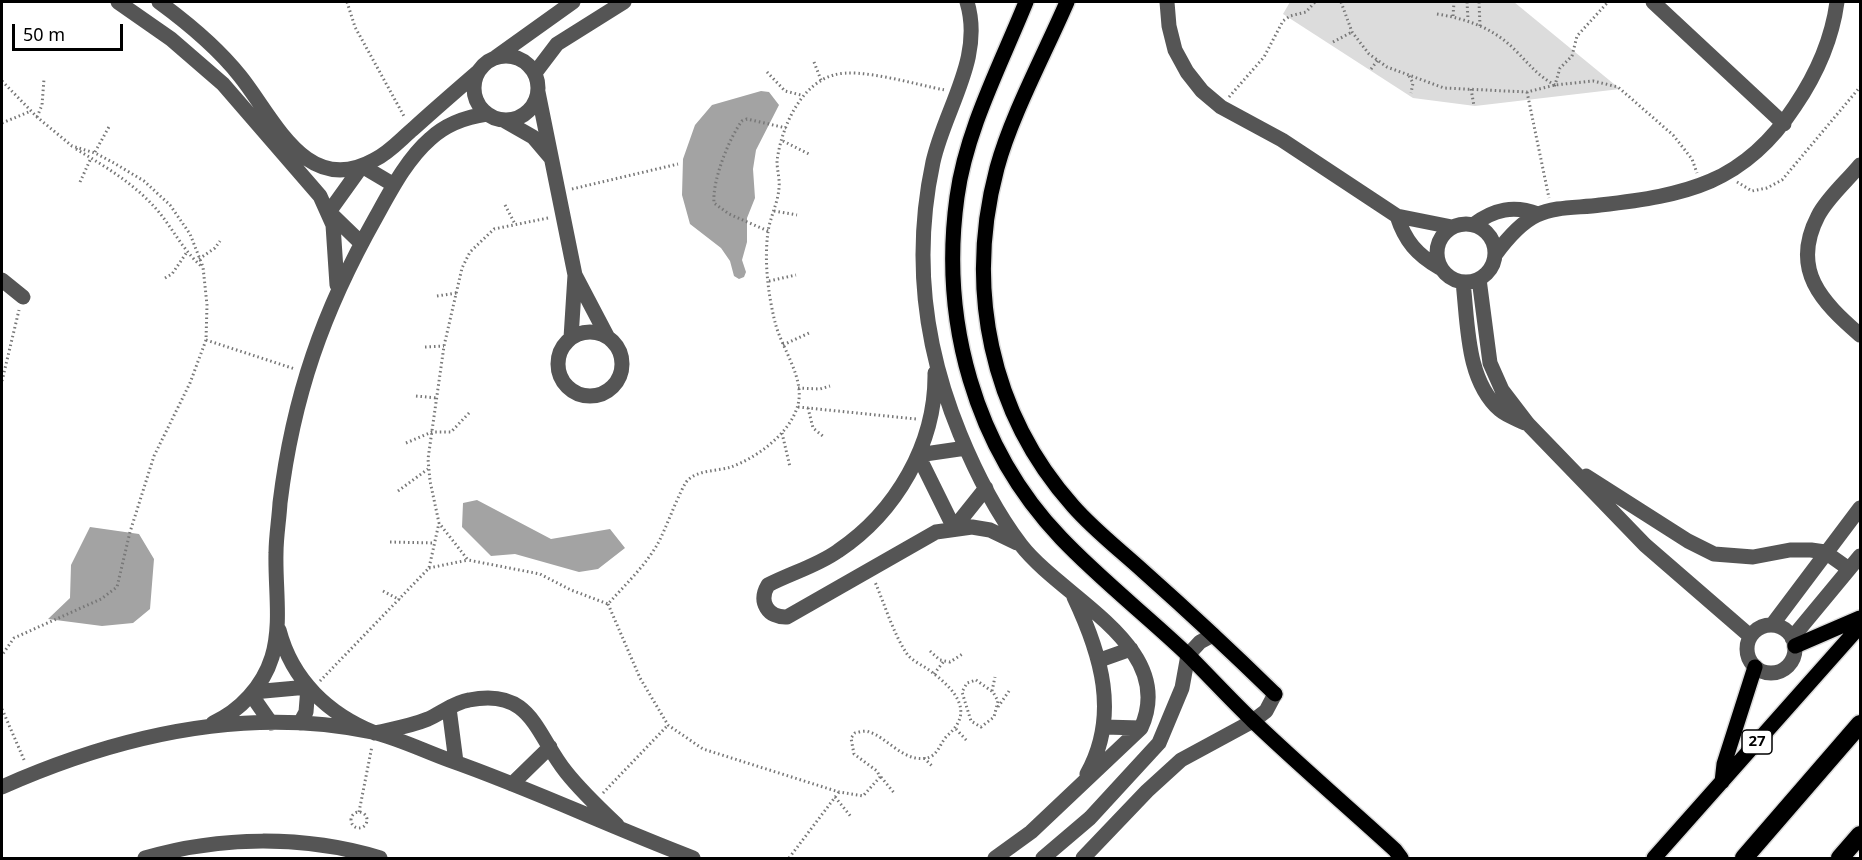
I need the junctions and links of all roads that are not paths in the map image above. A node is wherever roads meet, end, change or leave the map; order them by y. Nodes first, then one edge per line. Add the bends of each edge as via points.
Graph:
1 (118, 2) edge
2 (159, 2) edge
3 (573, 2) edge
4 (624, 2) edge
5 (967, 2) edge
6 (1026, 2) edge
7 (1067, 2) edge
8 (1167, 2) edge
9 (1653, 2) edge
10 (1837, 2) edge
11 (496, 57) junction
12 (479, 71) junction
13 (535, 73) junction
14 (538, 92) junction
15 (257, 110) junction
16 (488, 114) junction
17 (505, 121) junction
18 (1784, 124) junction
19 (554, 162) junction
20 (1860, 165) edge
21 (362, 166) junction
22 (394, 185) junction
23 (329, 212) junction
24 (1545, 212) junction
25 (1397, 216) junction
26 (1473, 225) junction
27 (1452, 227) junction
28 (361, 243) junction
29 (1495, 255) junction
30 (1440, 268) junction
31 (575, 275) junction
32 (1479, 279) junction
33 (2, 280) edge
34 (1463, 282) junction
35 (338, 288) junction
36 (22, 296) road end
37 (1860, 335) edge
38 (607, 336) junction
39 (571, 338) junction
40 (935, 358) junction
41 (1495, 377) junction
42 (1479, 383) junction
43 (1528, 424) junction
44 (966, 448) junction
45 (918, 456) junction
46 (1566, 463) junction
47 (986, 488) junction
48 (1860, 508) edge
49 (954, 528) junction
50 (1022, 546) junction
51 (1825, 552) junction
52 (1860, 556) edge
53 (1849, 569) junction
54 (1074, 597) junction
55 (1860, 618) edge
56 (277, 622) junction
57 (1772, 625) junction
58 (1860, 626) edge
59 (1213, 634) junction
60 (1750, 636) junction
61 (1794, 642) junction
62 (1131, 649) junction
63 (1188, 655) junction
64 (1100, 660) junction
65 (1755, 667) junction
66 (309, 689) junction
67 (253, 692) junction
68 (1275, 694) joint
69 (449, 708) junction
70 (1253, 721) junction
71 (271, 723) junction
72 (300, 723) junction
73 (1860, 724) edge
74 (1104, 727) junction
75 (1141, 728) junction
76 (199, 729) junction
77 (375, 733) junction
78 (550, 747) junction
79 (456, 762) junction
80 (1722, 782) junction
81 (512, 784) junction
82 (1081, 785) junction
83 (2, 787) edge
84 (624, 832) junction
85 (1860, 835) edge
86 (145, 858) edge
87 (380, 858) edge
88 (693, 858) edge
89 (995, 858) edge
90 (1043, 858) edge
91 (1083, 858) edge
92 (1401, 858) edge
93 (1654, 858) edge
94 (1744, 858) edge
95 (1840, 858) edge

1 - 15 street
2 - 15 street via 214,47
3 - 11 street
4 - 13 street via 556,44
5 - 40 street via 972,31 968,66 933,162 924,227 924,293
6 - 63 main road via 969,143 957,195 953,290 962,353 999,452 1027,497 1061,537
7 - 59 main road via 1002,155 987,210 982,256 990,347 1021,432 1045,472 1074,507
8 - 25 street via 1175,50 1202,91 1221,107 1292,146
9 - 18 street
10 - 18 street via 1828,41 1810,84
11 - 12 street
11 - 13 street via 512,56
12 - 16 street via 475,80 476,99
12 - 21 street via 387,152
13 - 14 street
14 - 17 street via 524,115
14 - 19 street
15 - 21 street via 300,155 329,168
15 - 23 street
16 - 17 street
16 - 22 street via 457,121 436,134
17 - 19 street via 533,137
18 - 24 street via 1730,174 1702,185 1652,199
19 - 31 street
20 - 37 street via 1819,214 1810,237 1808,261 1814,285 1827,306
21 - 22 street
21 - 23 street
22 - 28 street
23 - 28 street
23 - 35 street
24 - 26 street via 1511,208 1485,216
24 - 29 street via 1514,232
25 - 27 street
25 - 30 street via 1412,247
26 - 27 street
26 - 29 street via 1487,233
27 - 30 street via 1437,245
28 - 35 street
29 - 32 street via 1490,269
30 - 34 street
31 - 38 street
31 - 39 street
32 - 34 street
32 - 41 street
33 - 36 street
34 - 42 street
35 - 56 street via 307,372 286,461 276,551
38 - 39 street via 595,332
38 - 39 street via 620,352 621,372 610,388 591,395 572,390 560,374 559,354
40 - 44 street
40 - 45 street via 930,421
41 - 42 street
41 - 43 street
42 - 43 street via 1503,412
43 - 46 street
44 - 45 street
44 - 47 street
45 - 49 street
45 - 49 street via 897,492 860,535 812,566 768,585 764,602 770,612 787,617 920,540
46 - 51 street via 1688,542 1714,554 1741,558 1798,549
46 - 60 street via 1645,545
47 - 49 street
47 - 50 street
48 - 51 street
49 - 50 street via 990,530
50 - 54 street
51 - 53 street
51 - 57 street
52 - 53 street
53 - 61 street
54 - 62 street
54 - 64 street
55 - 61 main road
56 - 66 street via 288,656
56 - 67 street via 271,659
57 - 60 street
57 - 61 street via 1780,627
58 - 80 main road, 27
59 - 63 street
59 - 68 main road
60 - 65 street via 1747,652
61 - 65 street via 1792,662 1779,672
62 - 64 street
62 - 75 street via 1146,673 1149,687 1147,715
63 - 70 main road
63 - 90 street via 1182,688 1160,743 1090,818
64 - 74 street via 1106,694
65 - 80 main road via 1724,764
66 - 67 street
66 - 72 street
66 - 77 street via 340,716
67 - 71 street
67 - 76 street via 229,714
68 - 70 street via 1266,711
69 - 77 street via 402,728
69 - 78 street via 465,700 500,699 531,716
69 - 79 street
70 - 91 street via 1181,760
70 - 92 main road
71 - 72 street
71 - 76 street
72 - 77 street
73 - 94 highway
74 - 75 street
74 - 82 street
75 - 82 street
76 - 83 street via 118,744
77 - 79 street
78 - 81 street
78 - 84 street via 564,771
79 - 81 street
80 - 93 main road, 27
81 - 84 street
82 - 89 street via 1031,832
84 - 88 street
85 - 95 highway
86 - 87 street via 201,846 254,842 329,847

